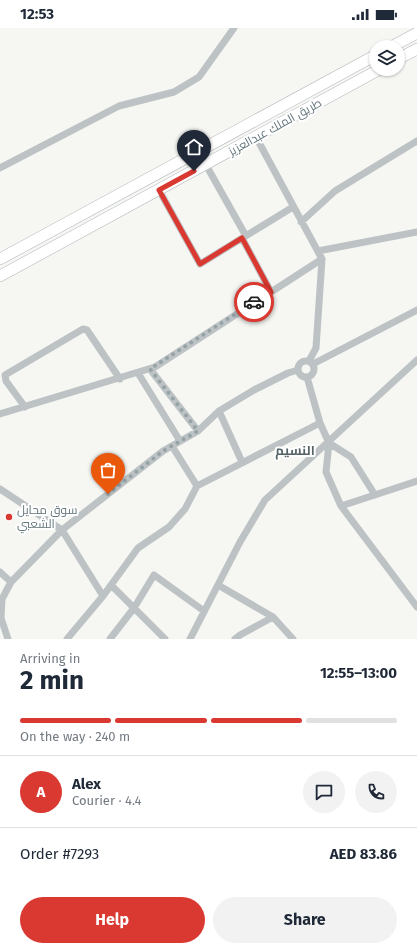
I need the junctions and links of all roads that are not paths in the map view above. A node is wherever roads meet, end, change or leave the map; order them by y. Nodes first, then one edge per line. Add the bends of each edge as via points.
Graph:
1 (234, 28) edge
2 (417, 33) edge
3 (404, 40) edge
4 (417, 48) edge
5 (405, 55) edge
6 (369, 59) edge
7 (369, 75) edge
8 (256, 138) junction
9 (417, 141) edge
10 (206, 165) junction
11 (0, 168) edge
12 (159, 190) junction
13 (293, 207) junction
14 (302, 222) junction
15 (417, 232) edge
16 (244, 237) junction
17 (318, 251) junction
18 (0, 259) edge
19 (322, 259) junction
20 (0, 276) edge
21 (271, 292) junction
22 (417, 310) edge
23 (417, 360) edge
24 (311, 363) junction
25 (150, 369) junction
26 (298, 370) junction
27 (138, 373) junction
28 (307, 377) junction
29 (120, 379) junction
30 (25, 407) junction
31 (219, 411) junction
32 (10, 412) junction
33 (0, 414) edge
34 (0, 418) edge
35 (320, 423) junction
36 (198, 431) junction
37 (180, 441) junction
38 (329, 443) junction
39 (172, 446) junction
40 (242, 462) junction
41 (417, 483) edge
42 (197, 486) junction
43 (0, 488) edge
44 (375, 495) junction
45 (341, 506) junction
46 (62, 530) junction
47 (0, 572) edge
48 (11, 582) junction
49 (218, 585) junction
50 (112, 586) junction
51 (103, 596) junction
52 (417, 607) edge
53 (134, 608) junction
54 (204, 611) junction
55 (273, 617) junction
56 (8, 639) edge
57 (67, 639) edge
58 (110, 639) edge
59 (166, 639) edge
60 (190, 639) edge
61 (235, 639) edge
62 (293, 639) edge

1 - 11 street via 199,77 174,92 119,106
2 - 3 main road
4 - 5 main road
6 - 18 main road, طريق الملك عبدالعزيز
7 - 8 main road, طريق الملك عبدالعزيز
8 - 10 main road, طريق الملك عبدالعزيز
8 - 13 street
9 - 14 street via 335,192
10 - 12 main road, طريق الملك عبدالعزيز
10 - 16 street
12 - 16 street via 200,264
12 - 20 main road, طريق الملك عبدالعزيز
13 - 14 street
13 - 16 street
14 - 17 street
15 - 17 street
16 - 21 street
17 - 19 street
19 - 21 street
19 - 24 street via 316,348
21 - 25 street
22 - 24 street
23 - 38 street
24 - 26 street via 301,363
24 - 28 street via 314,371
25 - 27 street
25 - 36 street
26 - 28 street via 301,375
26 - 31 street via 254,390
27 - 29 street
27 - 37 street
28 - 35 street
29 - 30 street
29 - 30 street via 87,330 83,329 5,375 6,382
30 - 32 street
31 - 36 street
31 - 40 street
32 - 33 street
32 - 34 street
35 - 38 street
35 - 40 street
36 - 37 street
37 - 39 street
38 - 44 street via 351,458
38 - 45 street via 326,472
38 - 49 street via 265,500
39 - 42 street
39 - 46 street
40 - 42 street
41 - 44 street
42 - 50 street via 185,509 169,526 138,548
43 - 46 street
44 - 45 street
45 - 52 street
46 - 48 street
46 - 51 street
47 - 48 street
48 - 56 street via 2,599 1,618
49 - 54 street
49 - 55 street
50 - 51 street
50 - 53 street
51 - 57 street
53 - 54 street via 154,576
53 - 58 street
53 - 59 street
54 - 60 street
55 - 61 street
55 - 62 street

